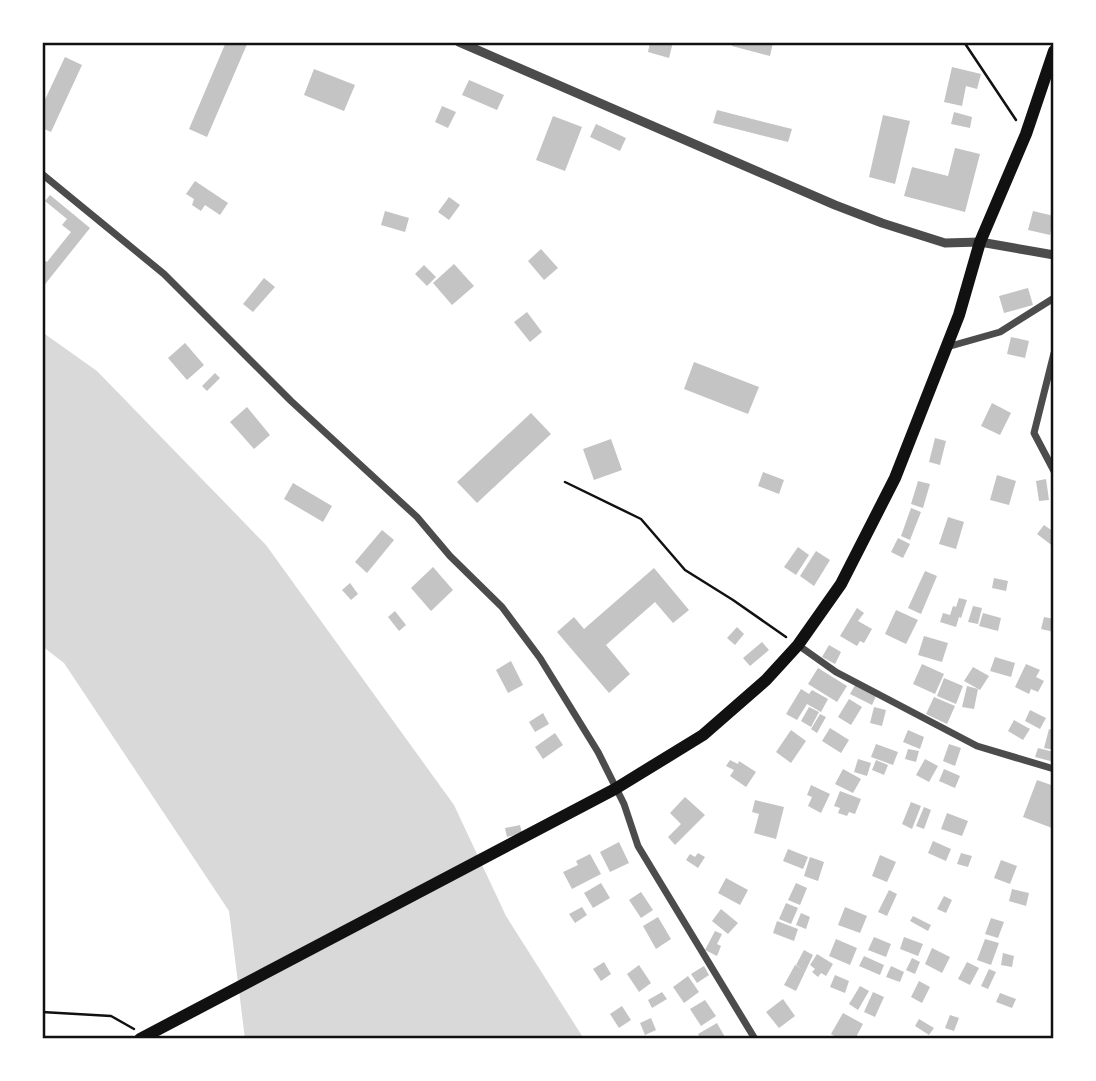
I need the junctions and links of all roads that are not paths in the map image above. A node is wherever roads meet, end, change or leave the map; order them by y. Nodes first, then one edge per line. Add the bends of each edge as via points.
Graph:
1 (459, 42) edge
2 (1054, 51) edge
3 (42, 174) edge
4 (980, 242) junction
5 (1054, 255) edge
6 (1054, 298) edge
7 (946, 347) junction
8 (1054, 353) edge
9 (1054, 471) edge
10 (798, 645) junction
11 (1054, 769) edge
12 (615, 789) junction
13 (143, 1037) edge
14 (755, 1039) edge

1 - 4 street via 882,223 944,243
2 - 4 main road via 1026,134
3 - 12 street via 164,274 416,517 502,607 540,657
4 - 5 street
4 - 7 main road
6 - 7 street via 1000,331
7 - 10 main road via 895,478 841,584
8 - 9 street via 1034,433
10 - 11 street via 836,672 977,746
10 - 12 main road via 703,735
12 - 13 main road
12 - 14 street via 638,846

